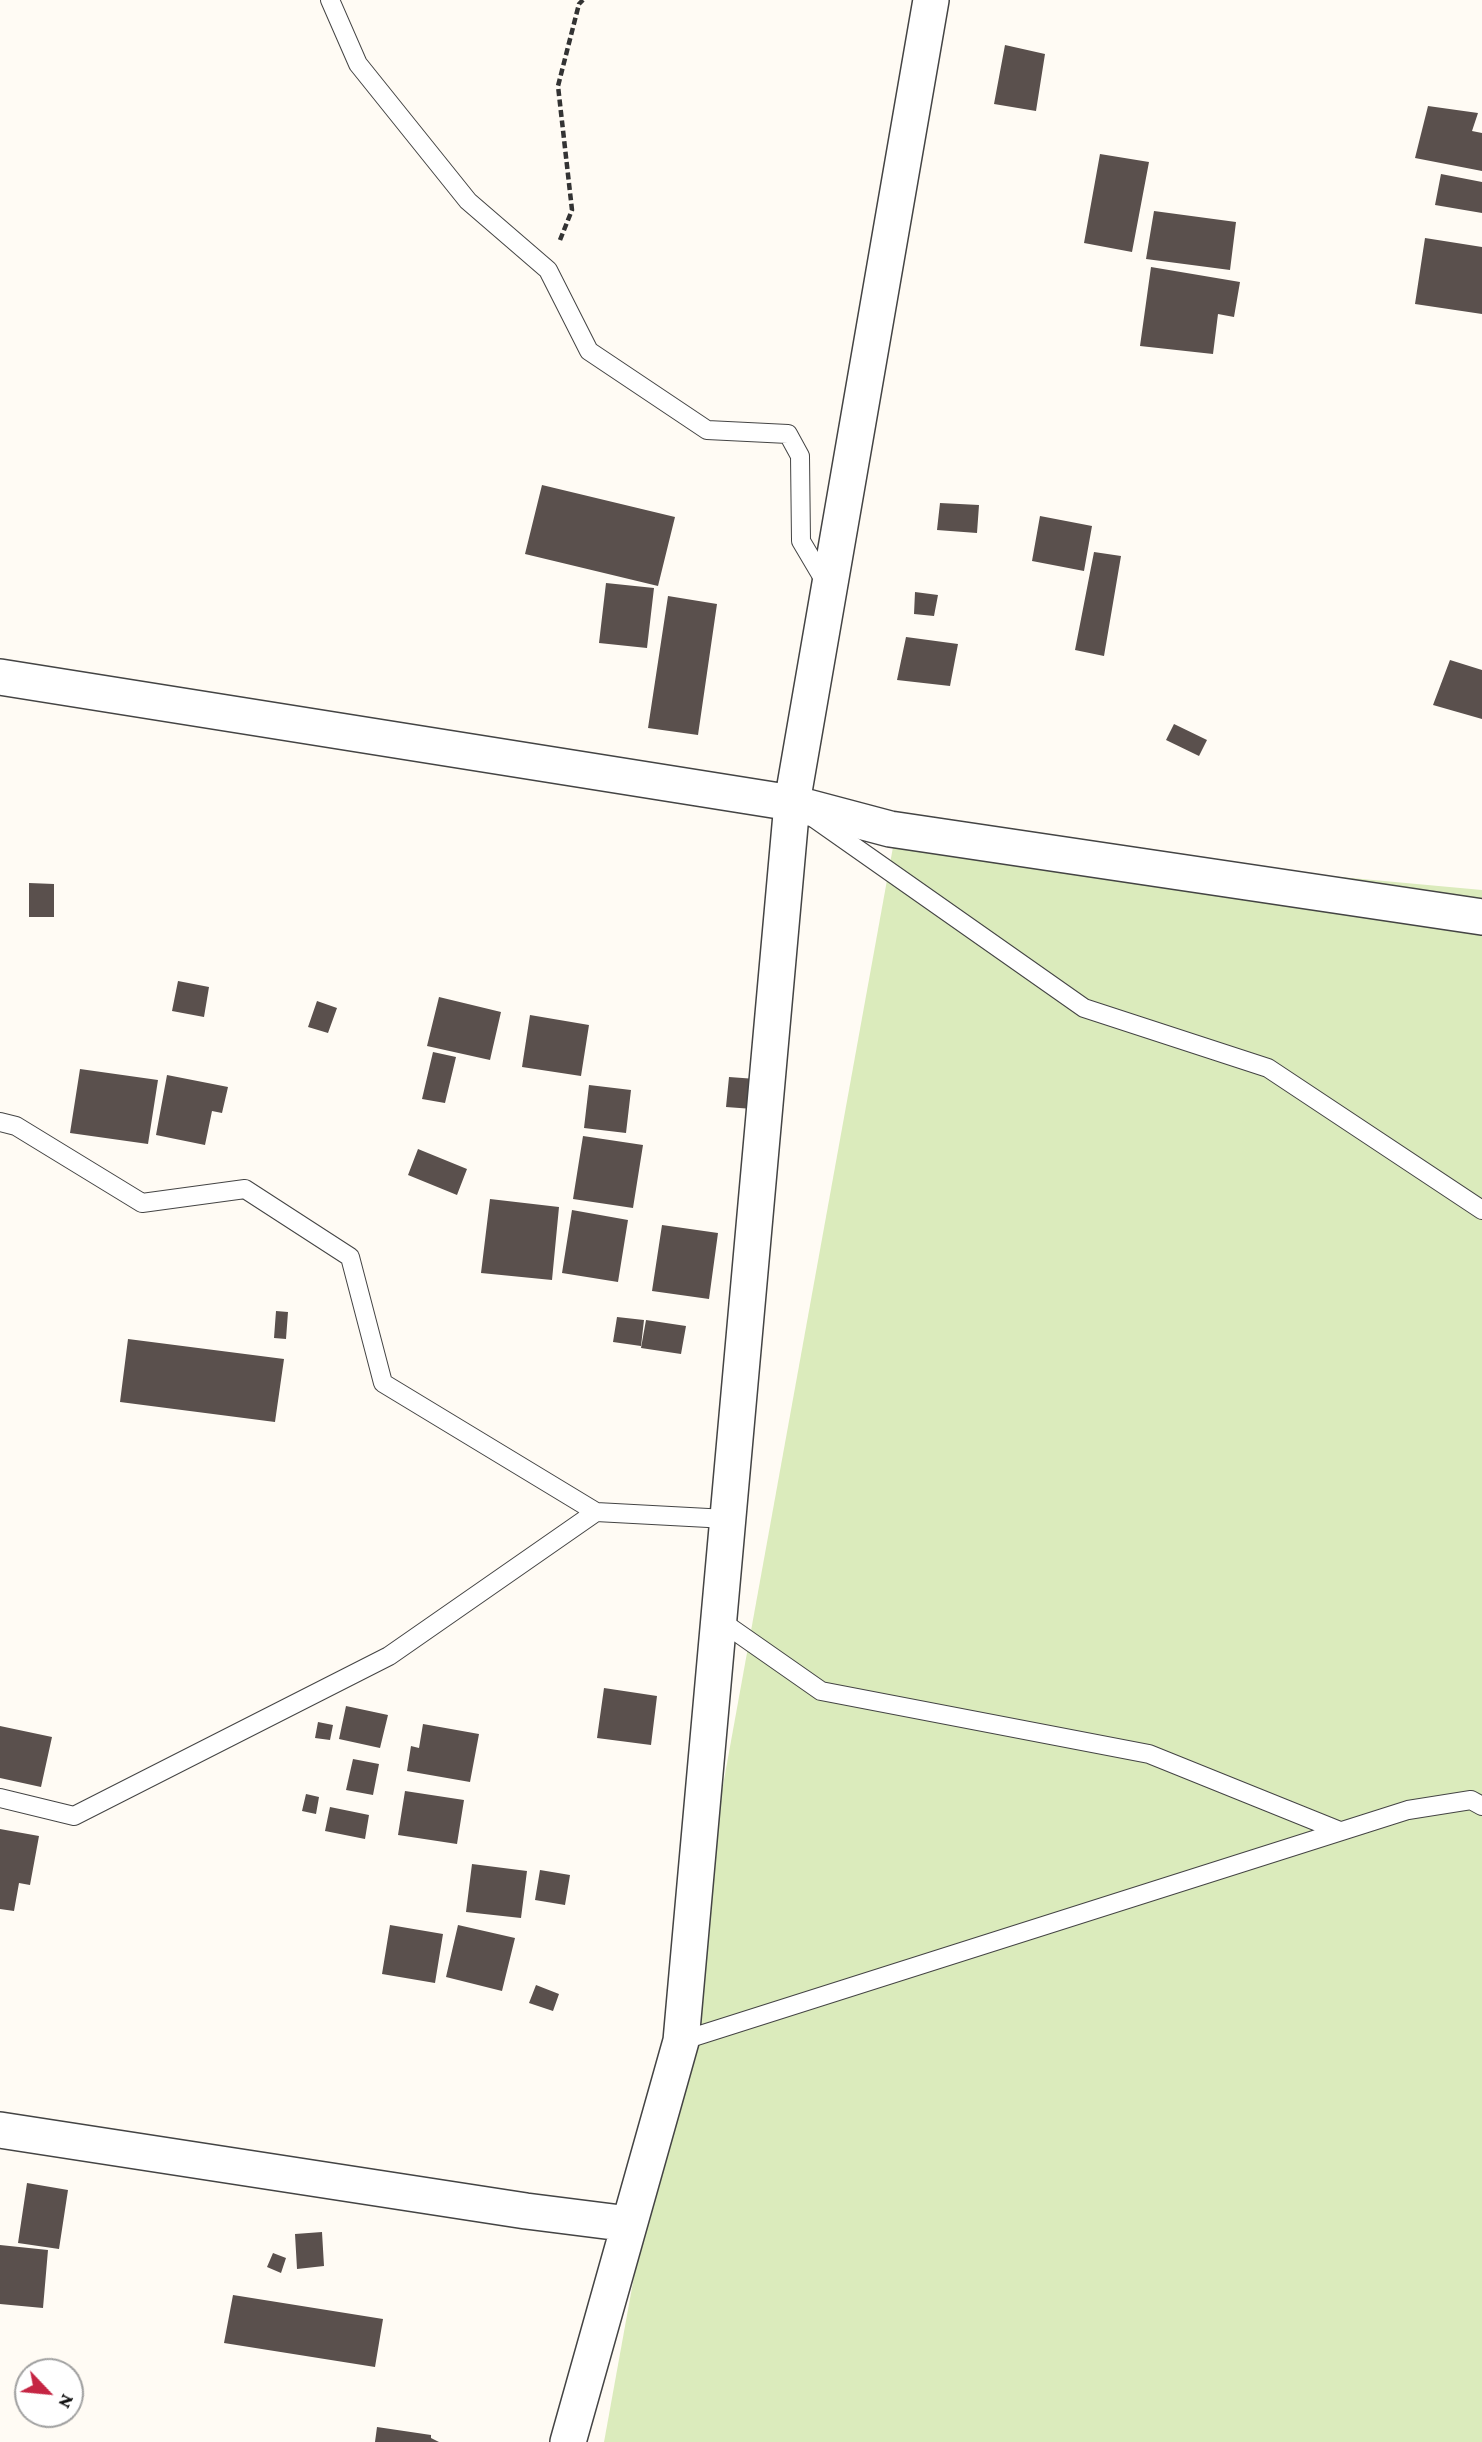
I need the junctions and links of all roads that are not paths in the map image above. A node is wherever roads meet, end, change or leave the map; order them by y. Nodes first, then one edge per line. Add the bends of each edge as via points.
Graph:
1 (330, 0) edge
2 (930, 0) edge
3 (829, 589) junction
4 (0, 677) edge
5 (792, 803) junction
6 (1482, 917) edge
7 (0, 1122) edge
8 (1482, 1210) edge
9 (596, 1511) junction
10 (727, 1520) junction
11 (718, 1619) junction
12 (0, 1798) edge
13 (1482, 1806) edge
14 (1340, 1831) junction
15 (681, 2041) junction
16 (0, 2130) edge
17 (629, 2224) junction
18 (568, 2442) edge

1 - 3 lane via 358,64 468,201 548,270 589,351 707,430 788,434 800,456 801,541
2 - 3 street
3 - 5 street
4 - 5 street
5 - 6 street via 890,829
5 - 8 lane via 1084,1008 1268,1068
5 - 10 street
7 - 9 lane via 16,1126 142,1203 245,1189 350,1257 383,1382
9 - 10 lane
9 - 12 lane via 389,1656 74,1816
10 - 11 street
11 - 14 lane via 821,1691 1149,1754
11 - 15 street
13 - 14 lane via 1471,1800 1408,1810
14 - 15 lane
15 - 17 street
16 - 17 street
17 - 18 street

